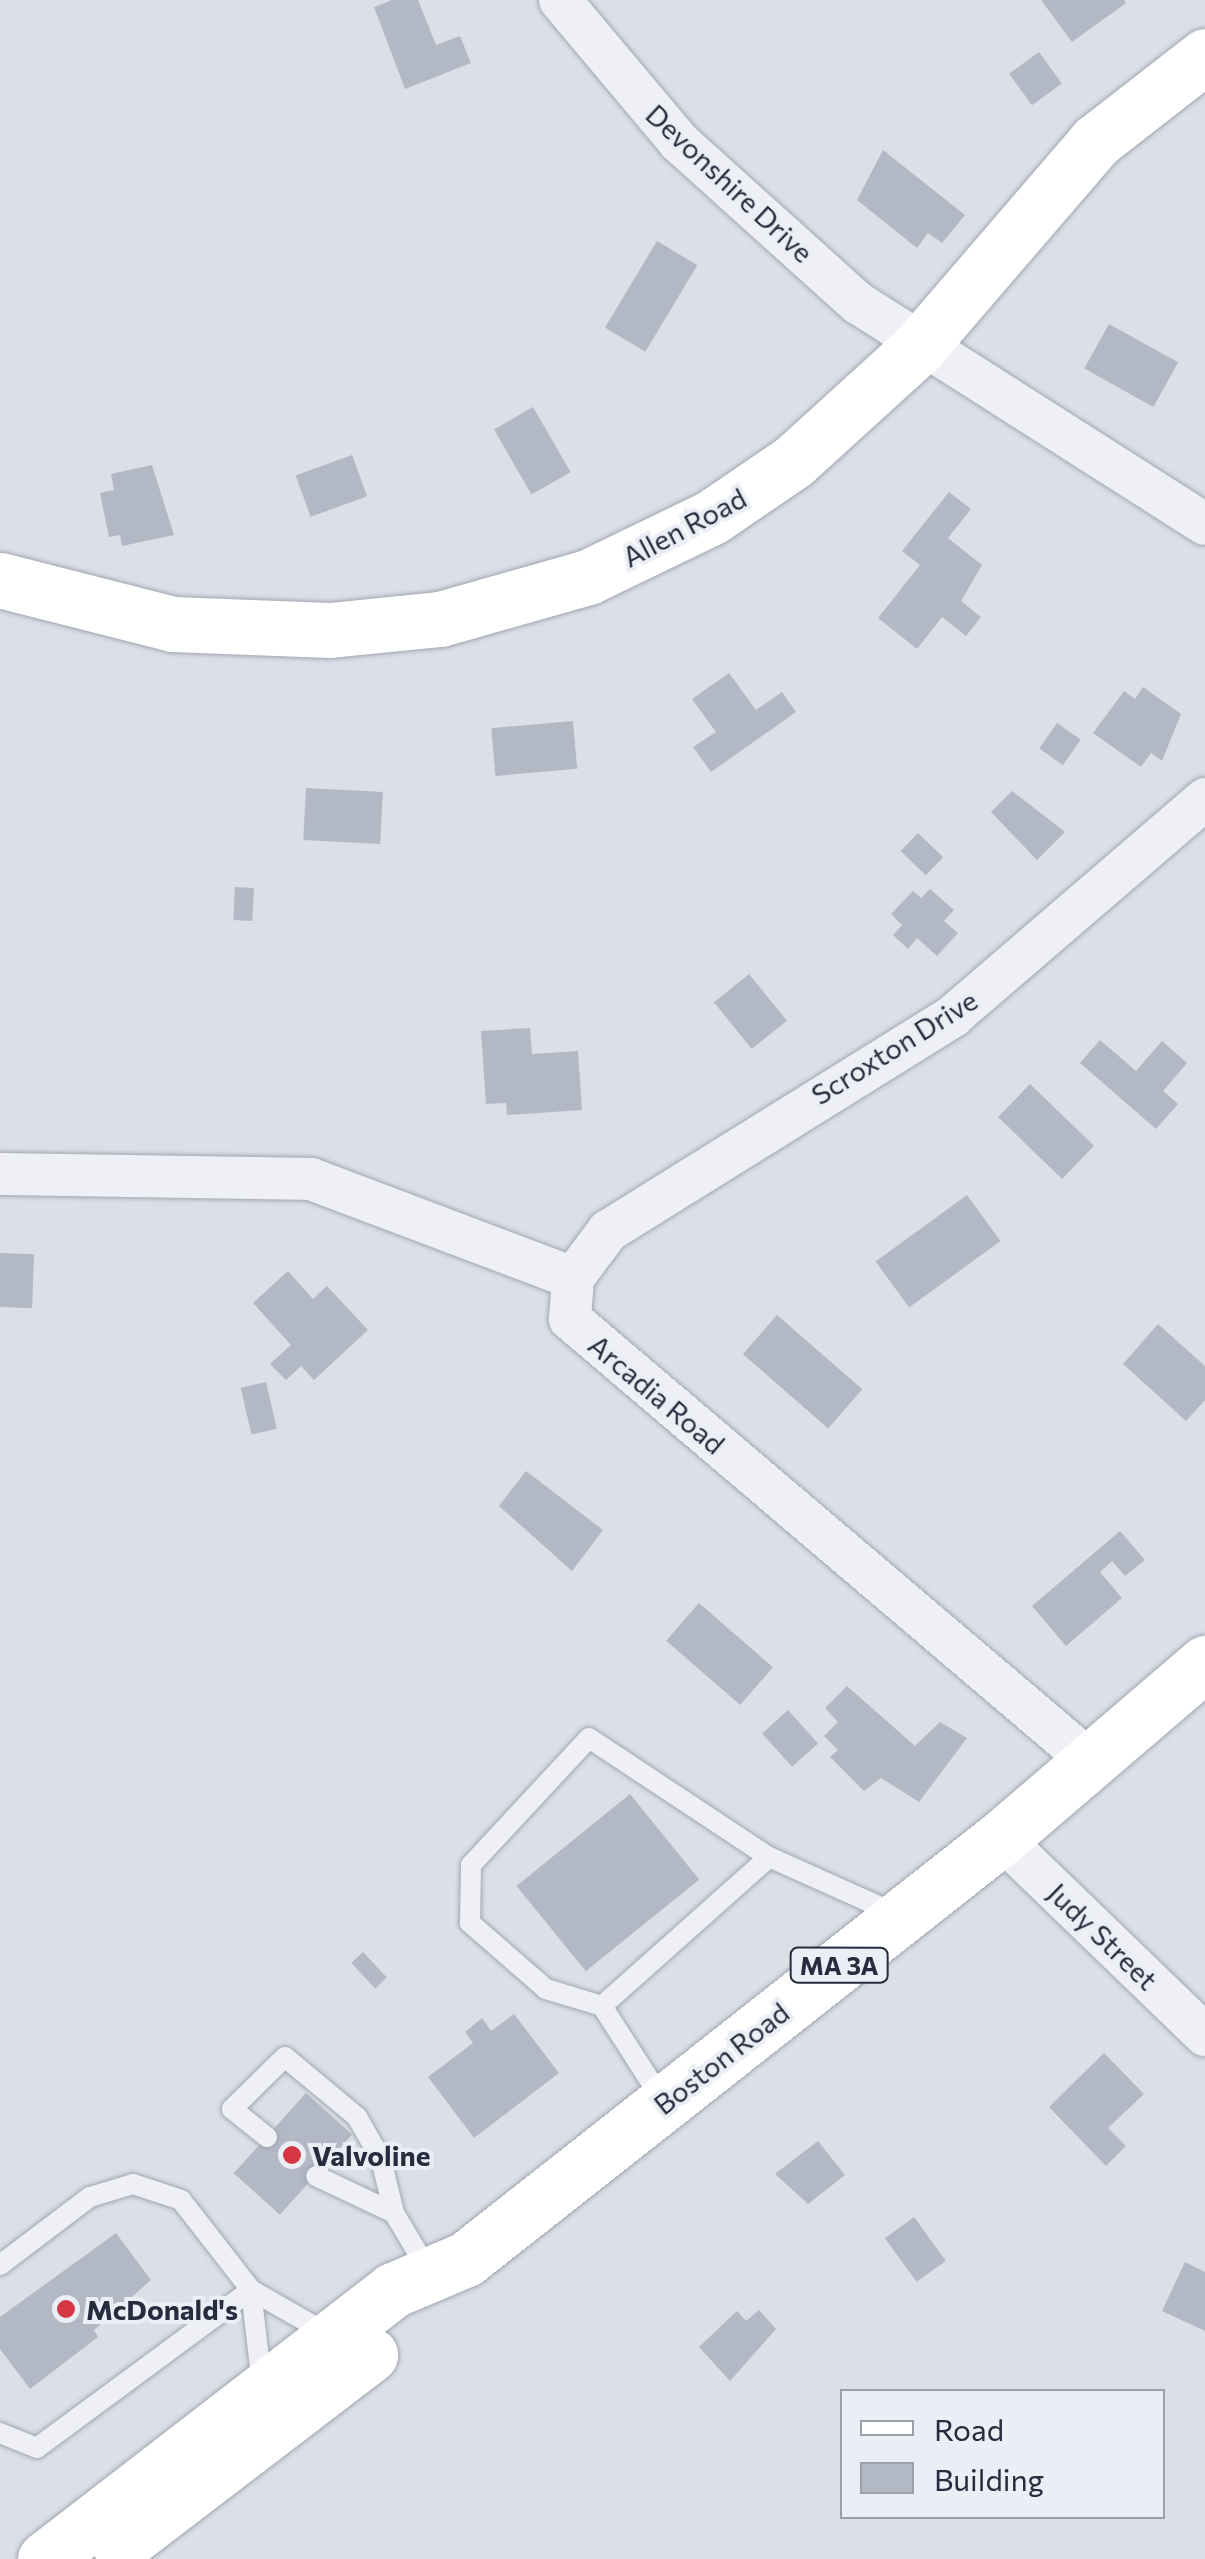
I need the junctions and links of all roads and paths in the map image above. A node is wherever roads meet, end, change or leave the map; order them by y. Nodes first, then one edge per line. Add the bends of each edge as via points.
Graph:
1 (560, 0) edge
2 (1205, 56) edge
3 (918, 348) junction
4 (1205, 524) edge
5 (0, 580) edge
6 (1205, 798) edge
7 (0, 1174) edge
8 (573, 1278) junction
9 (1205, 1662) edge
10 (1091, 1762) junction
11 (1001, 1838) junction
12 (769, 1856) junction
13 (901, 1916) junction
14 (602, 2006) junction
15 (1205, 2035) edge
16 (664, 2103) junction
17 (267, 2137) dead end
18 (316, 2176) dead end
19 (394, 2214) junction
20 (0, 2265) edge
21 (448, 2265) junction
22 (251, 2290) junction
23 (332, 2336) junction
24 (262, 2389) junction
25 (0, 2433) edge
26 (44, 2559) edge
27 (104, 2559) edge

1 - 3 street, Devonshire Drive via 679,142
2 - 3 main road, Allen Road via 1096,141
3 - 4 street
3 - 5 main road, Allen Road via 794,461 712,517 588,577 474,611 330,630 172,624
6 - 8 street, Scroxton Drive via 953,1016 608,1232
7 - 8 street via 311,1178
8 - 10 street, Arcadia Road via 570,1318 579,1327
9 - 10 main road, Boston Road / MA 3A
10 - 11 main road, Boston Road / MA 3A
11 - 13 main road, Boston Road / MA 3A
11 - 15 street, Judy Street
12 - 13 lane
12 - 14 lane
12 - 14 lane via 589,1738 471,1866 470,1923 546,1988
13 - 16 main road, Boston Road / MA 3A
14 - 16 lane
16 - 21 main road, Boston Road / MA 3A
17 - 19 lane via 232,2109 285,2056 357,2117 381,2159
18 - 19 lane
19 - 21 lane
20 - 22 lane via 90,2197 133,2184 181,2200
21 - 23 main road, Boston Road / MA 3A
21 - 27 main road, Boston Road / MA 3A via 425,2313
22 - 23 lane
22 - 24 lane
22 - 25 lane via 37,2448
23 - 24 main road, Boston Road / MA 3A
24 - 26 main road, Boston Road / MA 3A

